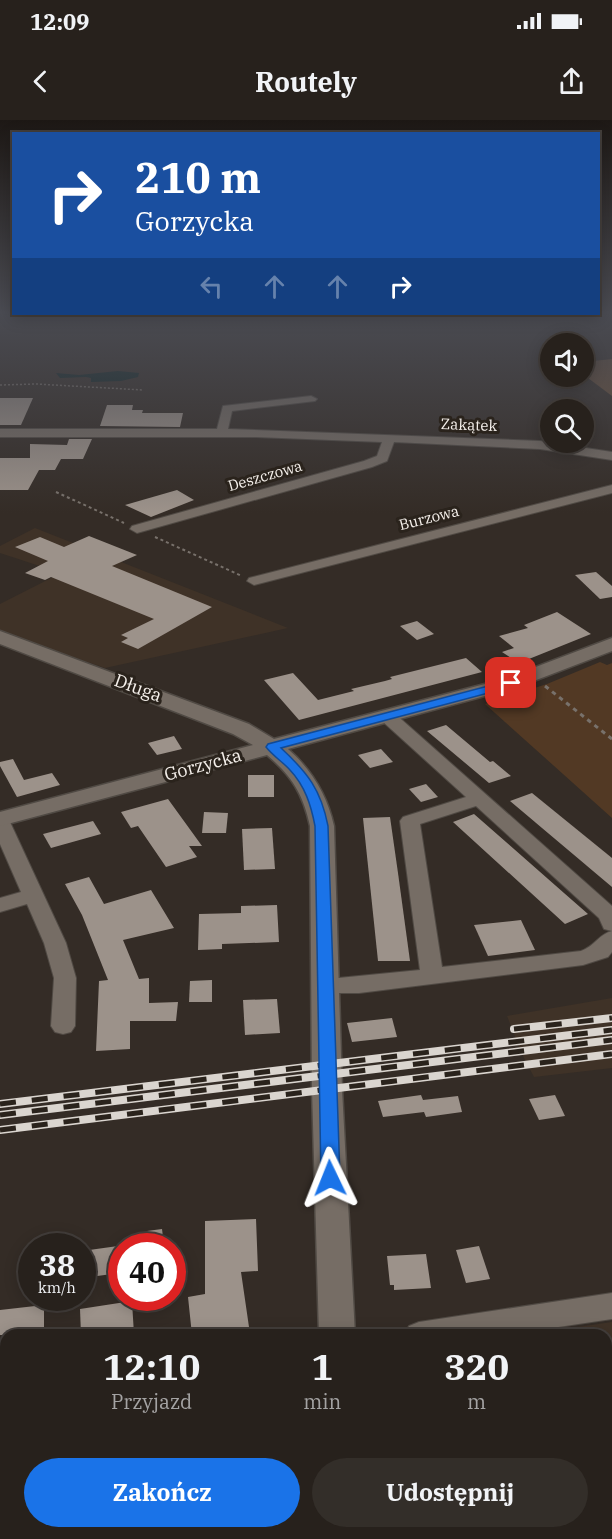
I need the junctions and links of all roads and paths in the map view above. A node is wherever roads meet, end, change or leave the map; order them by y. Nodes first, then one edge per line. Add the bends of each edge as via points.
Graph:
1 (0, 385) edge
2 (142, 390) dead end
3 (311, 399) dead end
4 (222, 432) junction
5 (0, 433) edge
6 (389, 438) junction
7 (612, 456) edge
8 (612, 489) edge
9 (137, 529) dead end
10 (255, 581) dead end
11 (0, 637) edge
12 (612, 644) edge
13 (544, 685) dead end
14 (387, 716) junction
15 (612, 739) edge
16 (272, 747) junction
17 (480, 798) junction
18 (0, 820) edge
19 (34, 895) junction
20 (0, 905) edge
21 (612, 924) edge
22 (608, 948) edge
23 (432, 976) junction
24 (326, 985) junction
25 (63, 1026) dead end
26 (612, 1306) edge
27 (338, 1329) edge
28 (459, 1329) edge

1 - 2 path via 64,384
3 - 4 street via 227,408
4 - 5 street, Zakątek
4 - 6 street, Zakątek
6 - 7 street, Zakątek via 540,445
6 - 9 street, Deszczowa via 382,458 368,464
8 - 10 street, Burzowa
11 - 16 street, Długa via 215,717
12 - 14 street, Gorzycka via 511,683
13 - 15 path
14 - 16 street, Gorzycka
14 - 17 street
16 - 18 street, Gorzycka
16 - 24 street, Długa via 303,776 320,815
17 - 21 street via 609,915
17 - 23 street via 410,821
18 - 19 street
19 - 20 street
19 - 25 street via 51,931 65,978
22 - 23 street via 583,958
23 - 24 street
24 - 27 street, Długa
26 - 28 street

